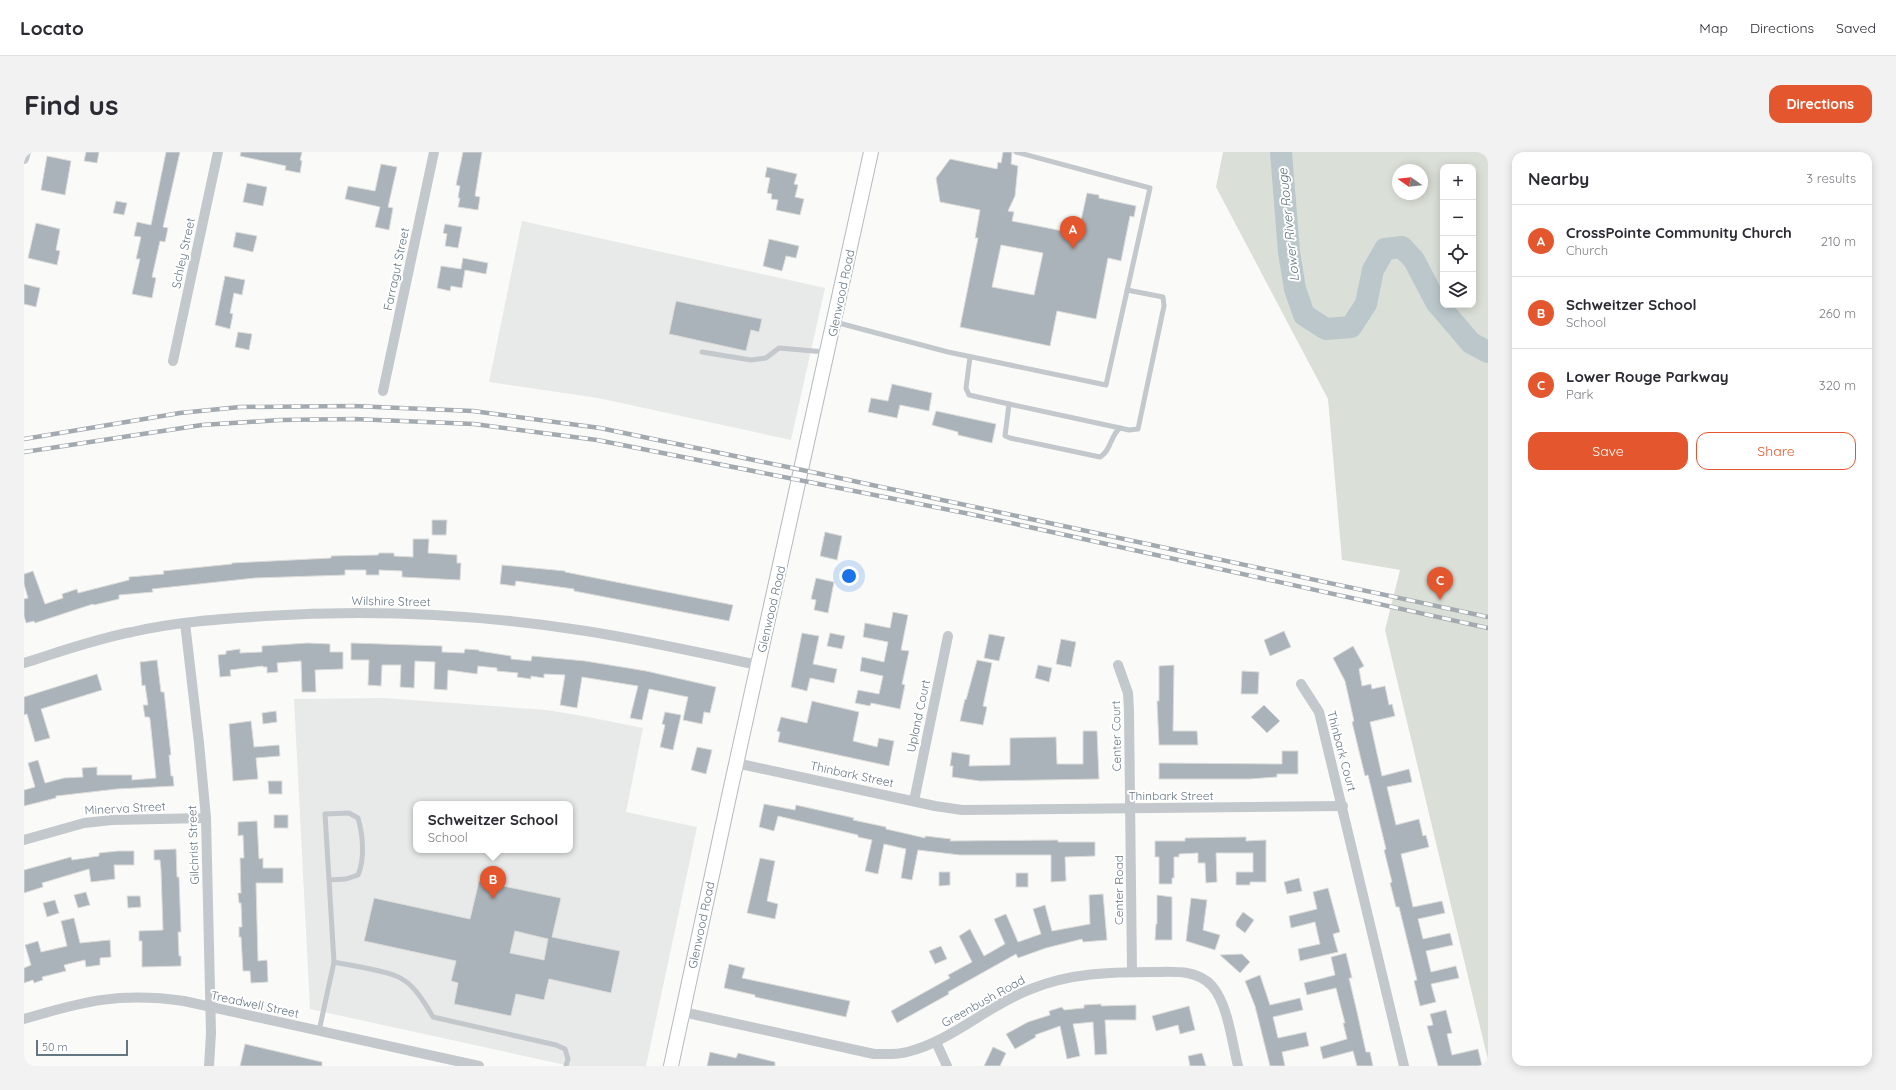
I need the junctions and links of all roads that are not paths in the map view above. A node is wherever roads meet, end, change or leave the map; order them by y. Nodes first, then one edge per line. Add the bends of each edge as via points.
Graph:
1 (26, 152) edge
2 (218, 152) edge
3 (434, 152) edge
4 (871, 152) edge
5 (1016, 152) edge
6 (24, 159) edge
7 (1127, 290) junction
8 (835, 322) junction
9 (702, 352) dead end
10 (828, 353) junction
11 (970, 357) junction
12 (173, 360) dead end
13 (383, 391) dead end
14 (1009, 404) junction
15 (1120, 428) junction
16 (184, 623) junction
17 (948, 636) dead end
18 (24, 663) edge
19 (758, 665) junction
20 (1118, 665) dead end
21 (1302, 684) dead end
22 (736, 763) junction
23 (914, 801) junction
24 (1343, 806) junction
25 (1130, 809) junction
26 (206, 818) junction
27 (24, 840) edge
28 (329, 880) junction
29 (334, 962) junction
30 (1132, 972) junction
31 (211, 1007) junction
32 (683, 1012) junction
33 (24, 1019) edge
34 (319, 1031) junction
35 (936, 1042) junction
36 (209, 1066) edge
37 (479, 1066) edge
38 (566, 1066) edge
39 (671, 1066) edge
40 (947, 1066) edge
41 (1238, 1066) edge
42 (1404, 1066) edge

1 - 6 street
2 - 12 street, Schley Street
3 - 13 street, Farragut Street
4 - 8 street, Glenwood Road
5 - 7 lane via 1150,188
7 - 11 lane via 1106,385
7 - 15 lane via 1163,297 1164,306 1138,429
8 - 10 street, Glenwood Road
8 - 11 lane
9 - 10 lane via 751,360 766,358 779,348
10 - 19 street, Glenwood Road
11 - 14 lane via 966,388 969,395
14 - 15 lane
14 - 15 lane via 1005,436 1010,438 1100,457 1106,454 1115,432
16 - 18 street, Wilshire Street via 131,632
16 - 19 street, Wilshire Street via 327,613 413,613 484,618 587,631
16 - 26 street, Gilchrist Street
17 - 23 street, Upland Court
19 - 22 street, Glenwood Road
20 - 25 street, Center Court via 1128,693
21 - 24 street, Thinbark Court via 1319,712
22 - 23 street, Thinbark Street
22 - 32 street, Glenwood Road
23 - 25 street, Thinbark Street via 962,810
24 - 25 street, Thinbark Street
24 - 42 street
25 - 30 street, Center Road
26 - 27 street, Minerva Street via 84,823
26 - 31 street, Gilchrist Street
28 - 28 lane via 325,814 350,813 358,818 361,828 362,866 358,875
28 - 29 lane
29 - 34 lane
29 - 38 lane via 396,976 410,985 433,1017 565,1049 568,1059
30 - 35 street, Greenbush Road via 1082,974 1035,987 1002,1003
30 - 41 street, Greenbush Road via 1189,973 1208,982 1219,995 1223,1006
31 - 33 street, Treadwell Street via 159,998 115,997 72,1004
31 - 34 street, Treadwell Street
31 - 36 street, Gilchrist Street
32 - 35 street, Greenbush Road via 874,1054 907,1052
32 - 39 street, Glenwood Road
34 - 37 street, Treadwell Street
35 - 40 street

